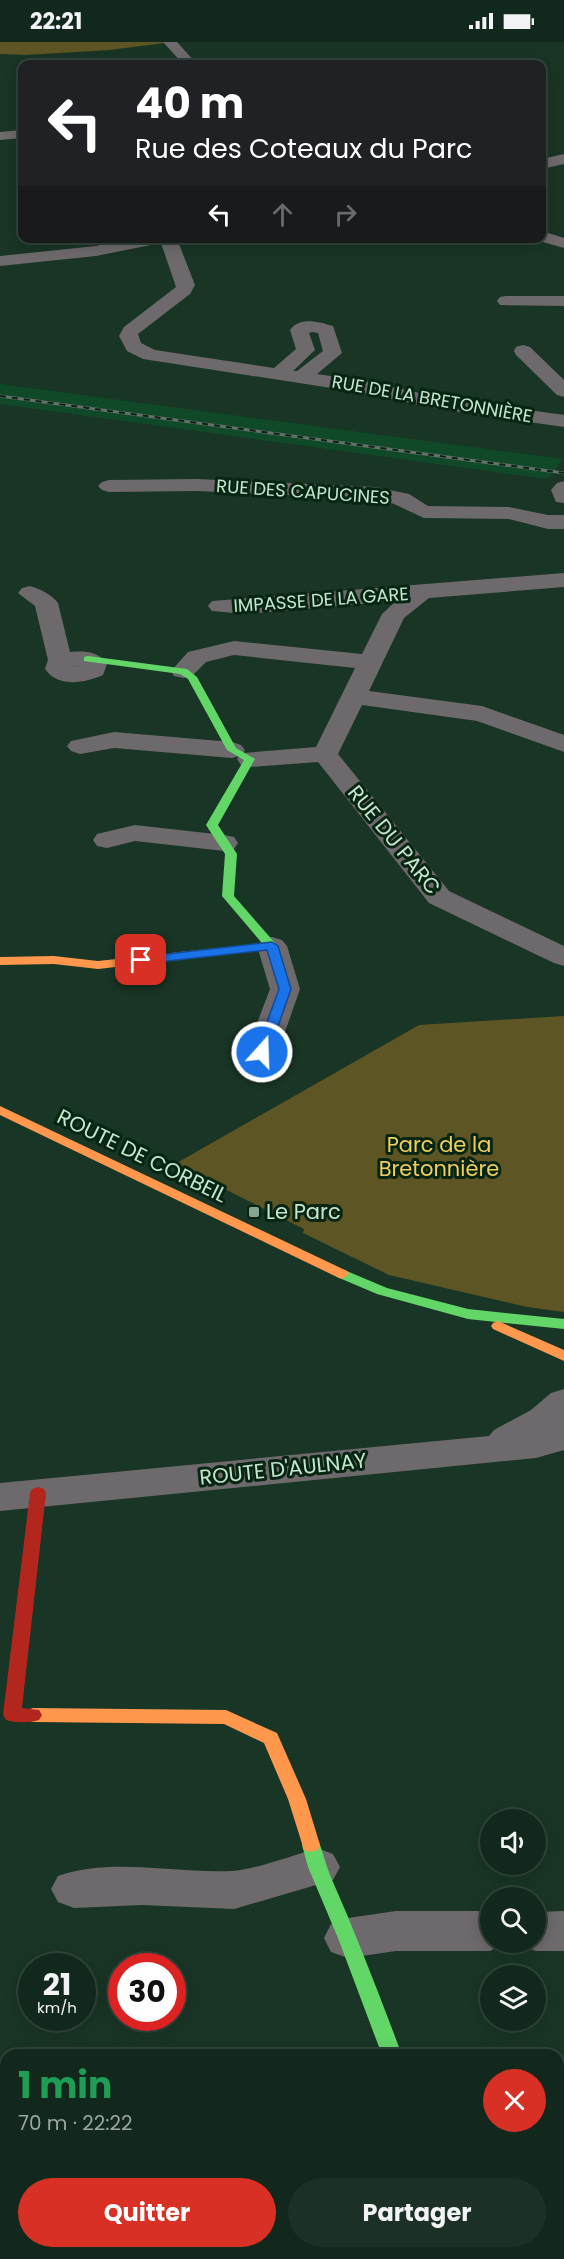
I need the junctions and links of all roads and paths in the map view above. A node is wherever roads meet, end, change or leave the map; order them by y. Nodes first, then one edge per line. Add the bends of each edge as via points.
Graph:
1 (170, 42) edge
2 (186, 60) edge
3 (18, 134) edge
4 (0, 136) edge
5 (564, 159) edge
6 (546, 163) edge
7 (546, 237) edge
8 (138, 243) edge
9 (170, 243) edge
10 (564, 243) edge
11 (0, 261) edge
12 (506, 301) dead end
13 (564, 301) edge
14 (523, 351) dead end
15 (278, 374) junction
16 (301, 377) junction
17 (564, 391) edge
18 (564, 421) edge
19 (564, 487) edge
20 (105, 489) dead end
21 (564, 498) edge
22 (564, 522) edge
23 (564, 580) edge
24 (423, 592) junction
25 (30, 593) dead end
26 (220, 606) dead end
27 (88, 659) joint
28 (370, 662) junction
29 (183, 671) junction
30 (353, 696) junction
31 (564, 744) edge
32 (80, 746) dead end
33 (325, 754) junction
34 (241, 755) junction
35 (107, 840) dead end
36 (224, 843) junction
37 (272, 946) junction
38 (564, 957) edge
39 (0, 961) edge
40 (262, 1052) dead end
41 (0, 1110) edge
42 (468, 1314) junction
43 (564, 1324) edge
44 (564, 1356) edge
45 (564, 1402) edge
46 (564, 1436) edge
47 (486, 1450) junction
48 (38, 1493) junction
49 (0, 1497) edge
50 (317, 1867) junction
51 (74, 1889) dead end
52 (480, 1931) edge
53 (546, 1931) edge
54 (564, 1931) edge
55 (348, 1938) junction
56 (390, 2049) edge

1 - 2 street
3 - 4 street
5 - 6 street
7 - 10 street
8 - 11 street
9 - 15 street, RUE DE LA BRETONNIÈRE via 186,285 130,331 128,336 134,347 150,355
12 - 13 street
14 - 17 street
15 - 16 street, RUE DE LA BRETONNIÈRE
15 - 16 street, RUE DE LA BRETONNIÈRE via 306,350 299,330 311,326 326,330 333,353
16 - 18 street, RUE DE LA BRETONNIÈRE
19 - 21 street
20 - 22 street, RUE DES CAPUCINES via 197,485 375,493 401,499 424,512 509,513
23 - 24 street
24 - 26 street, IMPASSE DE LA GARE via 245,608
24 - 28 street via 394,614
25 - 27 street via 45,603 61,662 58,671 76,675 94,670 95,664
27 - 29 street
28 - 29 street via 234,648 197,657
28 - 30 street
29 - 34 street via 192,677
30 - 31 street via 471,712
30 - 33 street
32 - 34 street via 114,740
33 - 34 street
33 - 38 street, RUE DU PARC via 439,897
34 - 36 street via 212,825
35 - 36 street via 135,833
36 - 37 street via 231,854 228,897
37 - 39 street via 98,965 54,960
37 - 40 street via 285,989
41 - 42 street, ROUTE DE CORBEIL via 327,1268 382,1291
42 - 43 street, ROUTE DE CORBEIL
42 - 44 street, ROUTE DE CORBEIL
45 - 47 street via 544,1419
46 - 47 street, ROUTE D'AULNAY via 536,1445
47 - 48 street, ROUTE D'AULNAY
48 - 49 street, ROUTE D'AULNAY
48 - 50 street via 12,1715 226,1717 271,1738 297,1799
50 - 51 street via 234,1890 142,1886
50 - 55 street
52 - 55 street via 396,1931
53 - 54 street
55 - 56 street

